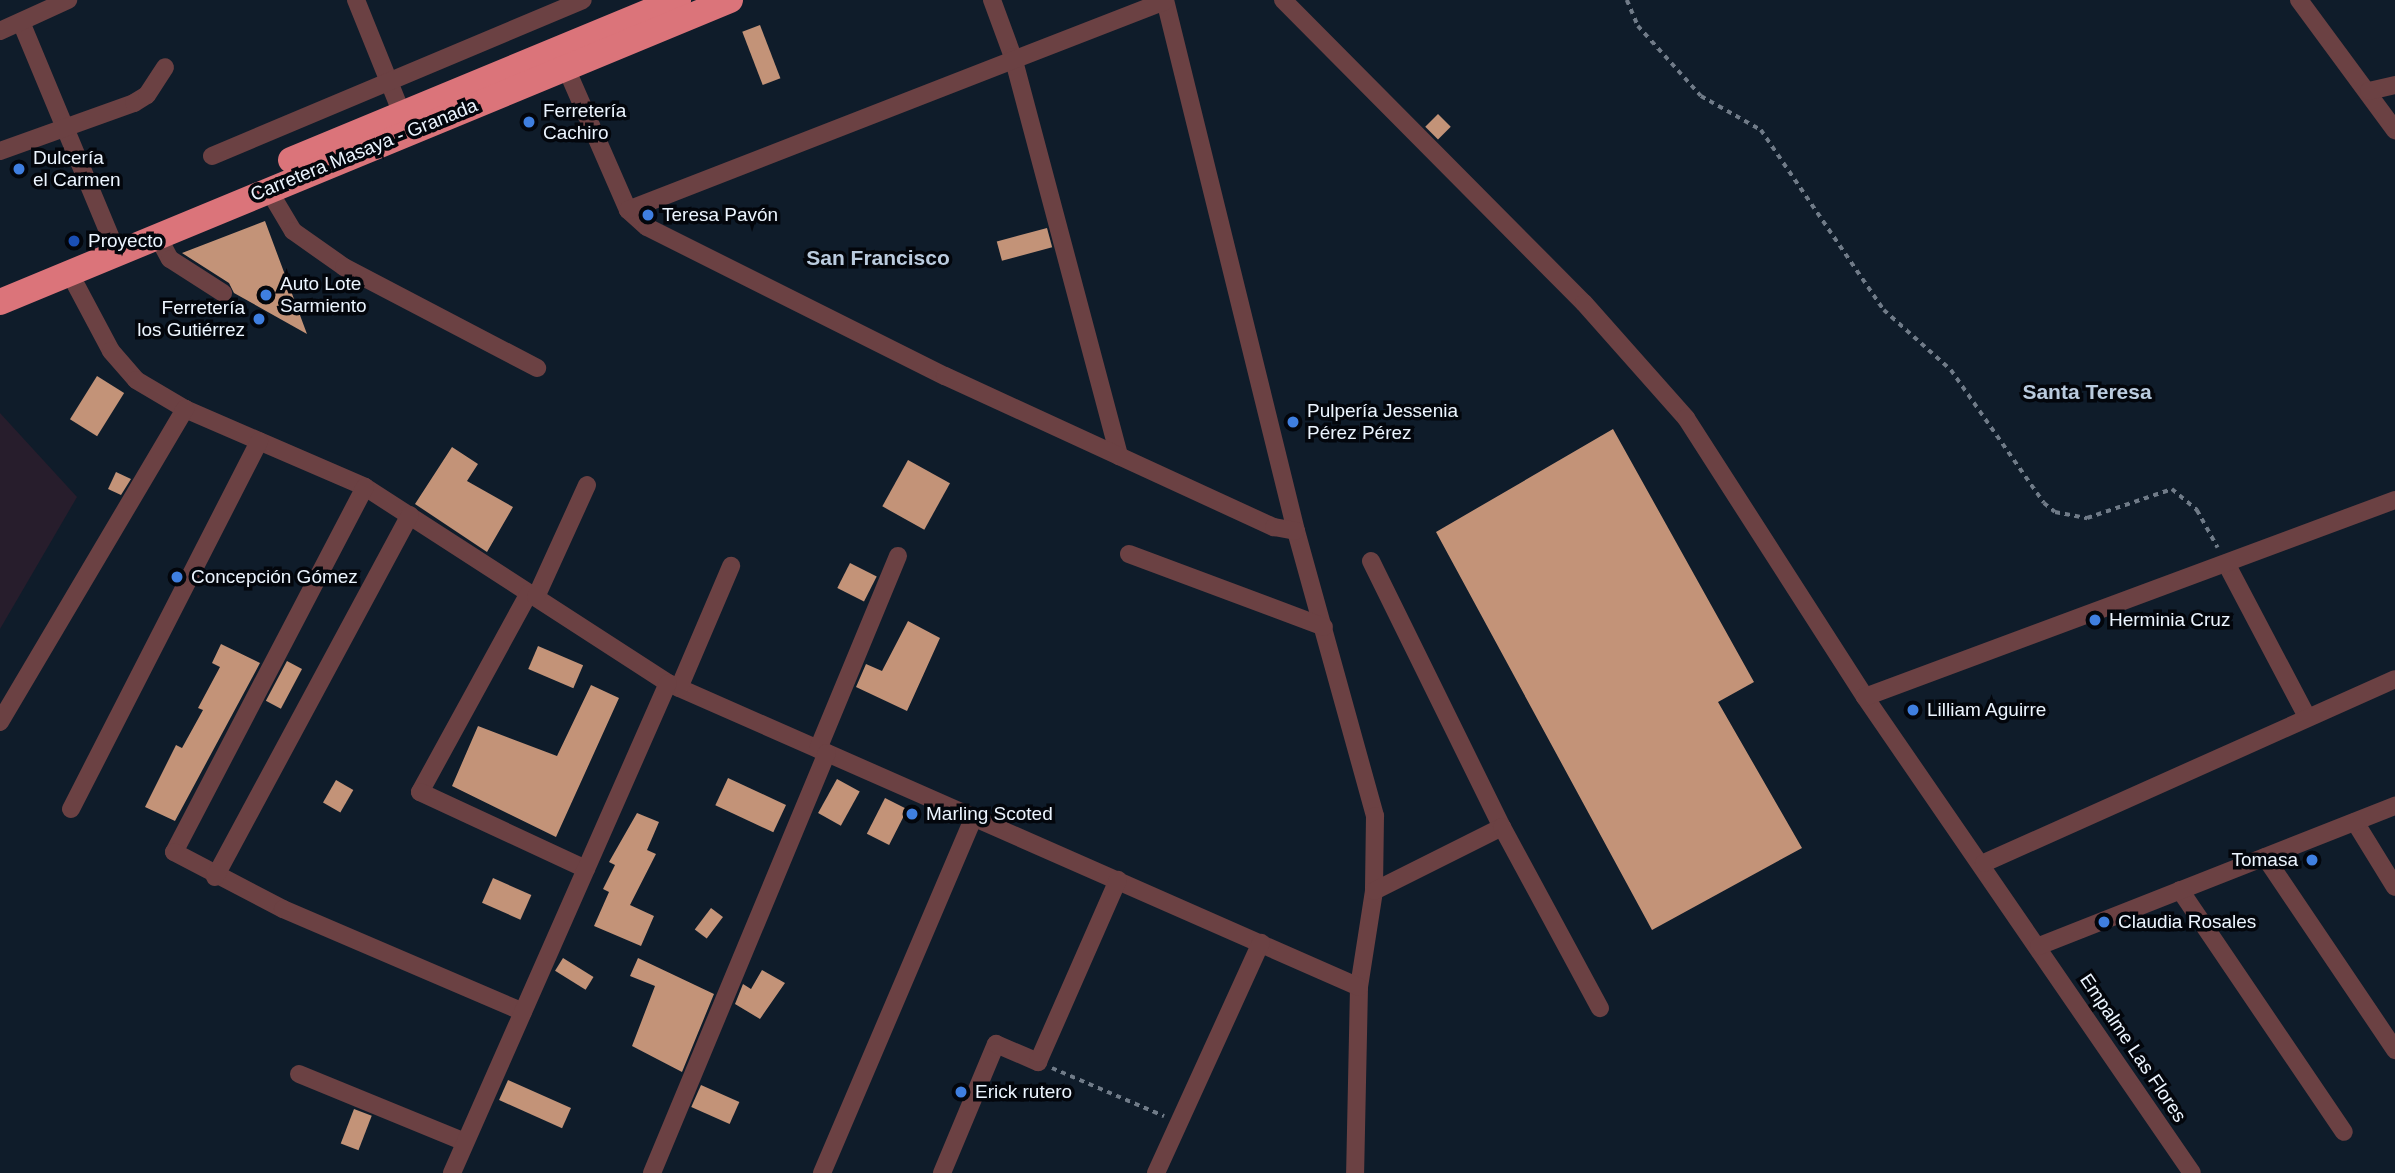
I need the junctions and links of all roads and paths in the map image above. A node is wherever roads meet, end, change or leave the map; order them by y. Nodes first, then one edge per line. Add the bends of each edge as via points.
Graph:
1 (68, 0) edge
2 (356, 0) edge
3 (583, 0) edge
4 (730, 0) edge
5 (992, 0) edge
6 (1283, 0) edge
7 (1627, 0) edge
8 (2299, 0) edge
9 (1165, 1) edge
10 (662, 3) edge
11 (21, 22) junction
12 (0, 31) edge
13 (1013, 57) junction
14 (165, 68) dead end
15 (566, 68) junction
16 (390, 79) junction
17 (2395, 85) edge
18 (2369, 90) junction
19 (402, 114) junction
20 (64, 127) junction
21 (2395, 130) edge
22 (0, 151) edge
23 (212, 156) dead end
24 (268, 189) junction
25 (628, 210) junction
26 (110, 236) junction
27 (157, 236) junction
28 (69, 272) junction
29 (0, 282) edge
30 (223, 293) dead end
31 (0, 302) edge
32 (537, 368) dead end
33 (185, 409) junction
34 (259, 441) junction
35 (1119, 456) junction
36 (587, 485) dead end
37 (365, 486) junction
38 (2395, 500) edge
39 (410, 515) junction
40 (1296, 531) junction
41 (1129, 554) dead end
42 (898, 556) dead end
43 (1371, 561) dead end
44 (2228, 565) junction
45 (730, 566) dead end
46 (533, 595) junction
47 (1324, 627) junction
48 (2395, 679) edge
49 (674, 686) junction
50 (1865, 697) junction
51 (2306, 715) junction
52 (0, 722) edge
53 (822, 751) junction
54 (2395, 806) edge
55 (71, 809) dead end
56 (974, 817) junction
57 (2355, 822) junction
58 (1502, 827) junction
59 (2265, 857) junction
60 (1984, 863) junction
61 (586, 869) junction
62 (215, 877) junction
63 (1118, 880) junction
64 (2395, 887) edge
65 (2180, 890) junction
66 (1374, 891) junction
67 (1261, 943) junction
68 (2039, 946) junction
69 (1359, 987) junction
70 (1600, 1008) dead end
71 (523, 1012) junction
72 (2395, 1050) edge
73 (1038, 1062) junction
74 (299, 1074) dead end
75 (1179, 1122) junction
76 (2344, 1132) dead end
77 (465, 1142) junction
78 (452, 1173) edge
79 (652, 1173) edge
80 (822, 1173) edge
81 (942, 1173) edge
82 (1156, 1173) edge
83 (1355, 1173) edge
84 (2192, 1173) edge

1 - 11 street
2 - 16 street
3 - 16 street
4 - 15 highway, Carretera Masaya - Granada
5 - 13 street
6 - 50 street, Empalme Las Flores via 1640,362 1686,418
7 - 44 path via 1638,26 1701,96 1761,130 1884,310 1951,370 2044,503 2055,512 2087,518 2172,489 2197,510
8 - 18 street
9 - 13 street
9 - 40 street
10 - 19 highway, Carretera Masaya - Granada
11 - 12 street
11 - 20 street
13 - 25 street
13 - 35 street
14 - 20 street via 147,95
15 - 24 highway, Carretera Masaya - Granada
15 - 25 street
16 - 19 street
16 - 23 street
17 - 18 street
18 - 21 street
19 - 26 highway, Carretera Masaya - Granada
20 - 22 street
20 - 26 street
24 - 27 highway, Carretera Masaya - Granada
24 - 32 street via 293,231 344,267
25 - 35 street via 647,227
26 - 29 highway, Carretera Masaya - Granada
27 - 28 highway, Carretera Masaya - Granada
27 - 30 street via 170,259
28 - 31 highway, Carretera Masaya - Granada
28 - 33 street via 111,351 136,380
33 - 34 street
33 - 52 street
34 - 37 street
34 - 55 street
35 - 40 street via 1274,527
36 - 46 street
37 - 39 street
37 - 62 street via 174,846 177,858
38 - 44 street
39 - 46 street
39 - 62 street
40 - 47 street
41 - 47 street
42 - 53 street
43 - 58 street
44 - 50 street
44 - 51 street
45 - 49 street
46 - 49 street
46 - 61 street via 420,792
47 - 66 street via 1375,816
48 - 51 street
49 - 53 street
49 - 61 street
50 - 60 street, Empalme Las Flores
51 - 60 street
53 - 56 street
53 - 79 street
54 - 57 street
56 - 63 street
56 - 80 street
57 - 59 street
57 - 64 street
58 - 66 street
58 - 70 street
59 - 65 street
59 - 72 street
60 - 68 street, Empalme Las Flores
61 - 71 street
62 - 71 street
63 - 67 street
63 - 73 street
65 - 68 street
65 - 76 street
66 - 69 street
67 - 69 street
67 - 75 street
68 - 84 street, Empalme Las Flores
69 - 83 street
71 - 77 street
73 - 75 path
73 - 81 street via 996,1044
74 - 77 street
75 - 82 street
77 - 78 street

